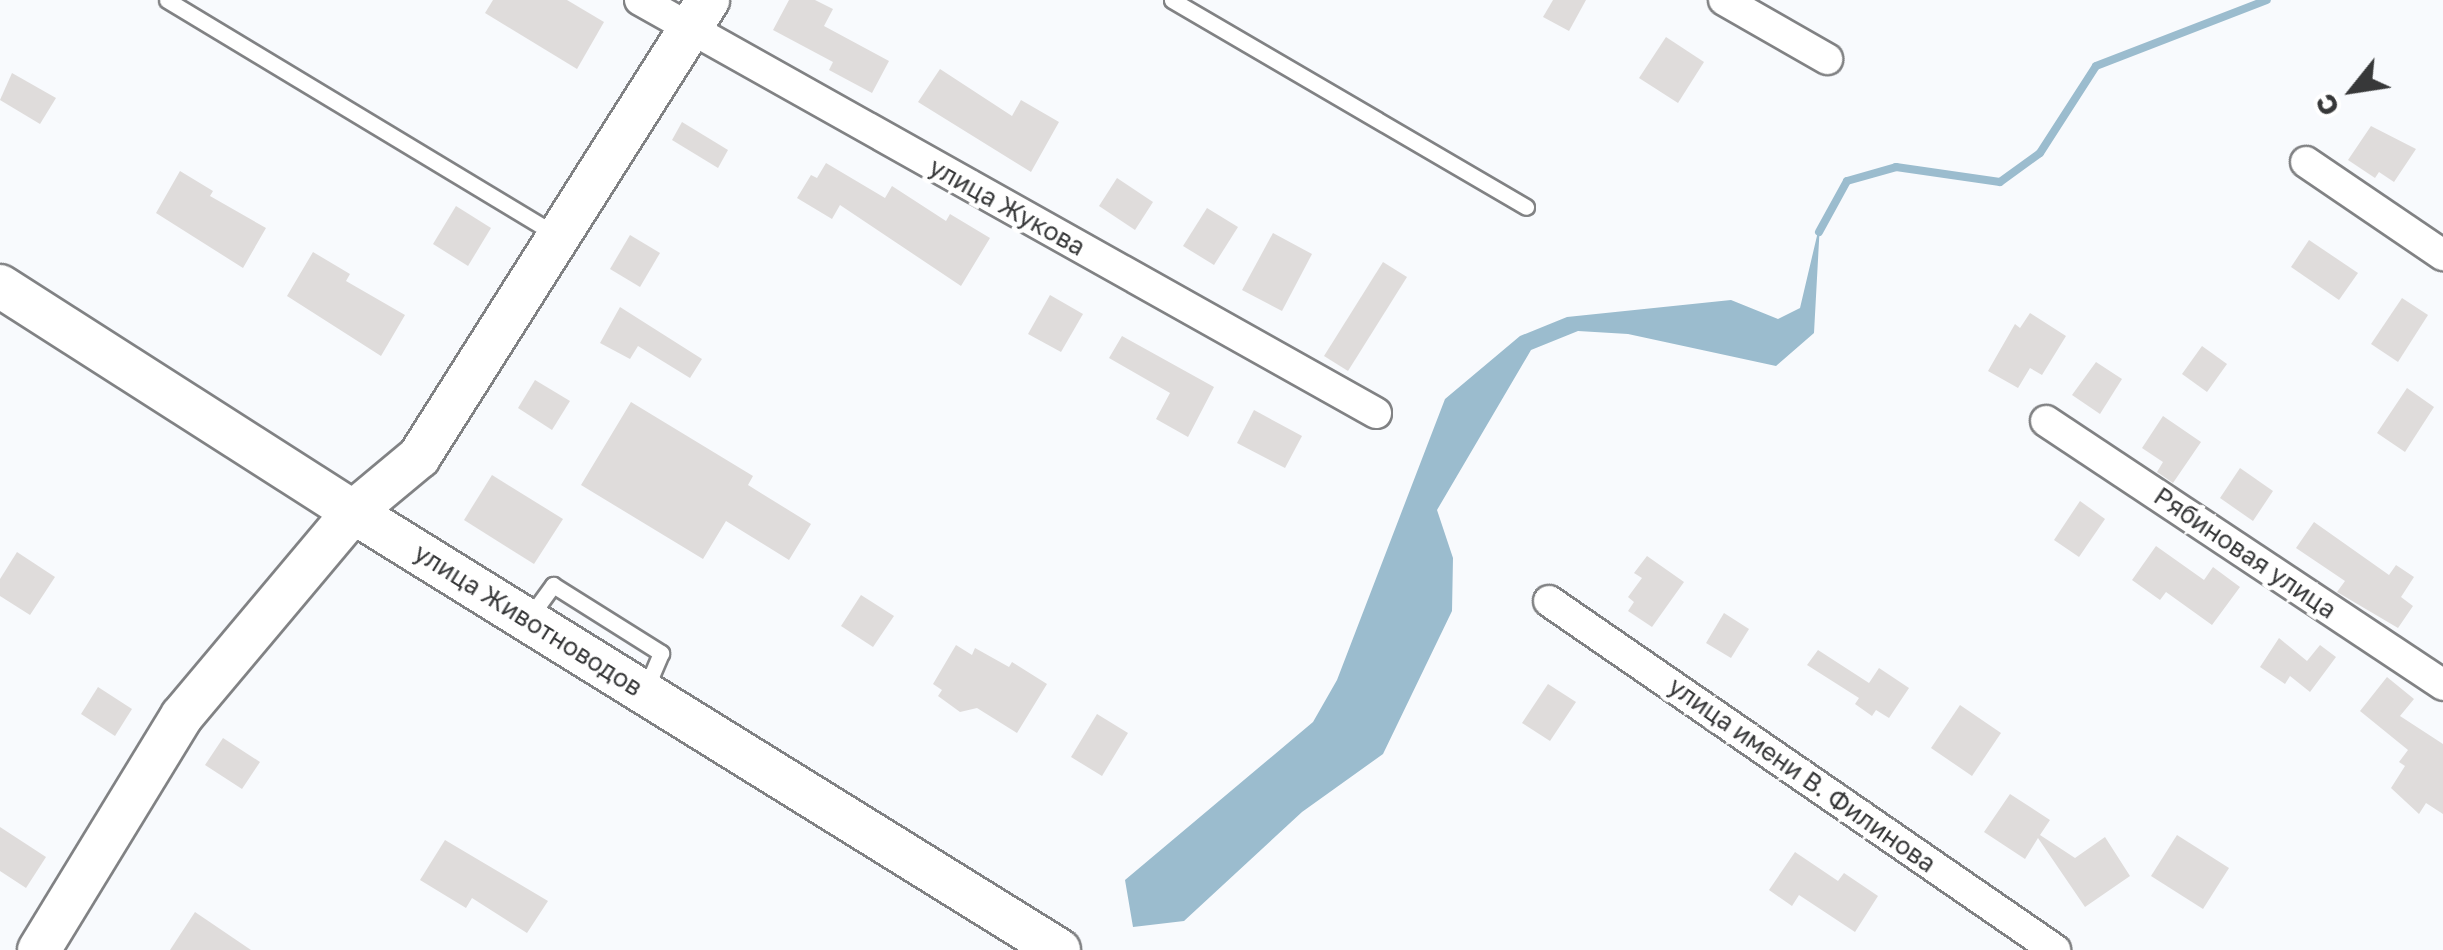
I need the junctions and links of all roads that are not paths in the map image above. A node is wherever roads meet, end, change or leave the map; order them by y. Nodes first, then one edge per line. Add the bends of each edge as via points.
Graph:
1 (167, 0) edge
2 (640, 0) edge
3 (1172, 0) edge
4 (1724, 0) edge
5 (698, 15) edge
6 (1827, 59) dead end
7 (2306, 162) dead end
8 (1526, 208) dead end
9 (558, 236) junction
10 (2443, 255) edge
11 (0, 286) edge
12 (1376, 413) dead end
13 (2046, 421) dead end
14 (353, 512) junction
15 (1549, 601) dead end
16 (2443, 685) edge
17 (39, 950) edge
18 (1059, 950) edge
19 (2055, 950) edge

1 - 9 lane
2 - 5 street, улица Жукова
3 - 8 lane
4 - 6 street
5 - 9 main road
5 - 12 street, улица Жукова
7 - 10 street
9 - 14 main road via 419,457
11 - 14 main road, улица Животноводов
13 - 16 street, Рябиновая улица
14 - 17 main road via 182,716
14 - 18 main road, улица Животноводов
15 - 19 street, улица имени В. Филинова

